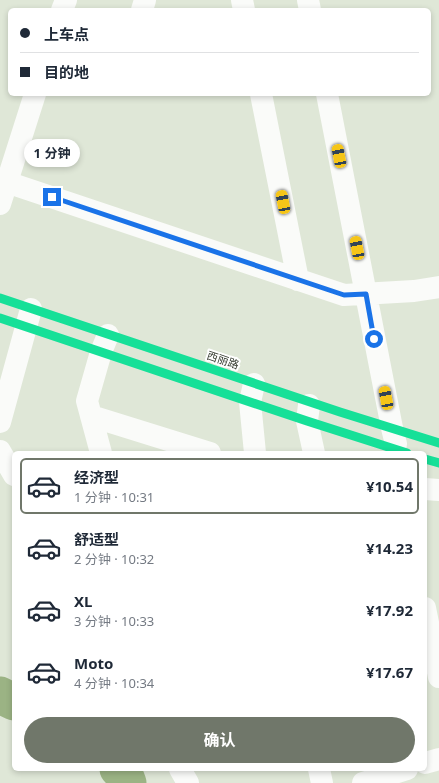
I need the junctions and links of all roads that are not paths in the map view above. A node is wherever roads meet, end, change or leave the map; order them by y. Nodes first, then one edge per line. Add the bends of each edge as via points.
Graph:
1 (34, 96) edge
2 (261, 96) edge
3 (327, 96) edge
4 (4, 181) edge
5 (0, 204) edge
6 (298, 280) junction
7 (439, 287) edge
8 (366, 294) junction
9 (0, 298) edge
10 (0, 318) edge
11 (29, 318) junction
12 (105, 343) junction
13 (252, 392) junction
14 (308, 411) junction
15 (92, 416) junction
16 (0, 422) edge
17 (392, 428) junction
18 (439, 443) edge
19 (0, 451) edge
20 (101, 451) edge
21 (204, 451) edge
22 (255, 451) edge
23 (314, 451) edge
24 (399, 451) edge
25 (401, 451) edge
26 (427, 460) edge
27 (439, 463) edge
28 (12, 472) edge
29 (427, 488) edge
30 (439, 490) edge
31 (430, 617) edge
32 (439, 677) edge
33 (439, 759) edge
34 (427, 762) edge
35 (181, 771) edge
36 (319, 771) edge
37 (400, 771) edge
38 (374, 778) edge
39 (188, 783) edge
40 (322, 783) edge

1 - 4 street
2 - 6 street
3 - 8 street
4 - 5 street
4 - 6 street
6 - 8 street via 344,295
7 - 8 street
8 - 17 street
9 - 11 main road, 西丽路
10 - 11 main road, 西丽路
11 - 12 main road, 西丽路
11 - 12 main road, 西丽路
11 - 16 street
12 - 13 main road, 西丽路
12 - 13 main road, 西丽路
12 - 15 street via 87,401
13 - 14 main road, 西丽路
13 - 14 main road, 西丽路
13 - 22 street
14 - 17 main road, 西丽路
14 - 23 street
14 - 24 main road, 西丽路
15 - 20 street
15 - 21 street
17 - 18 main road, 西丽路
17 - 25 street
19 - 28 street
26 - 27 main road
29 - 30 street
31 - 32 street
33 - 34 street
35 - 39 street
36 - 40 street
37 - 38 street

